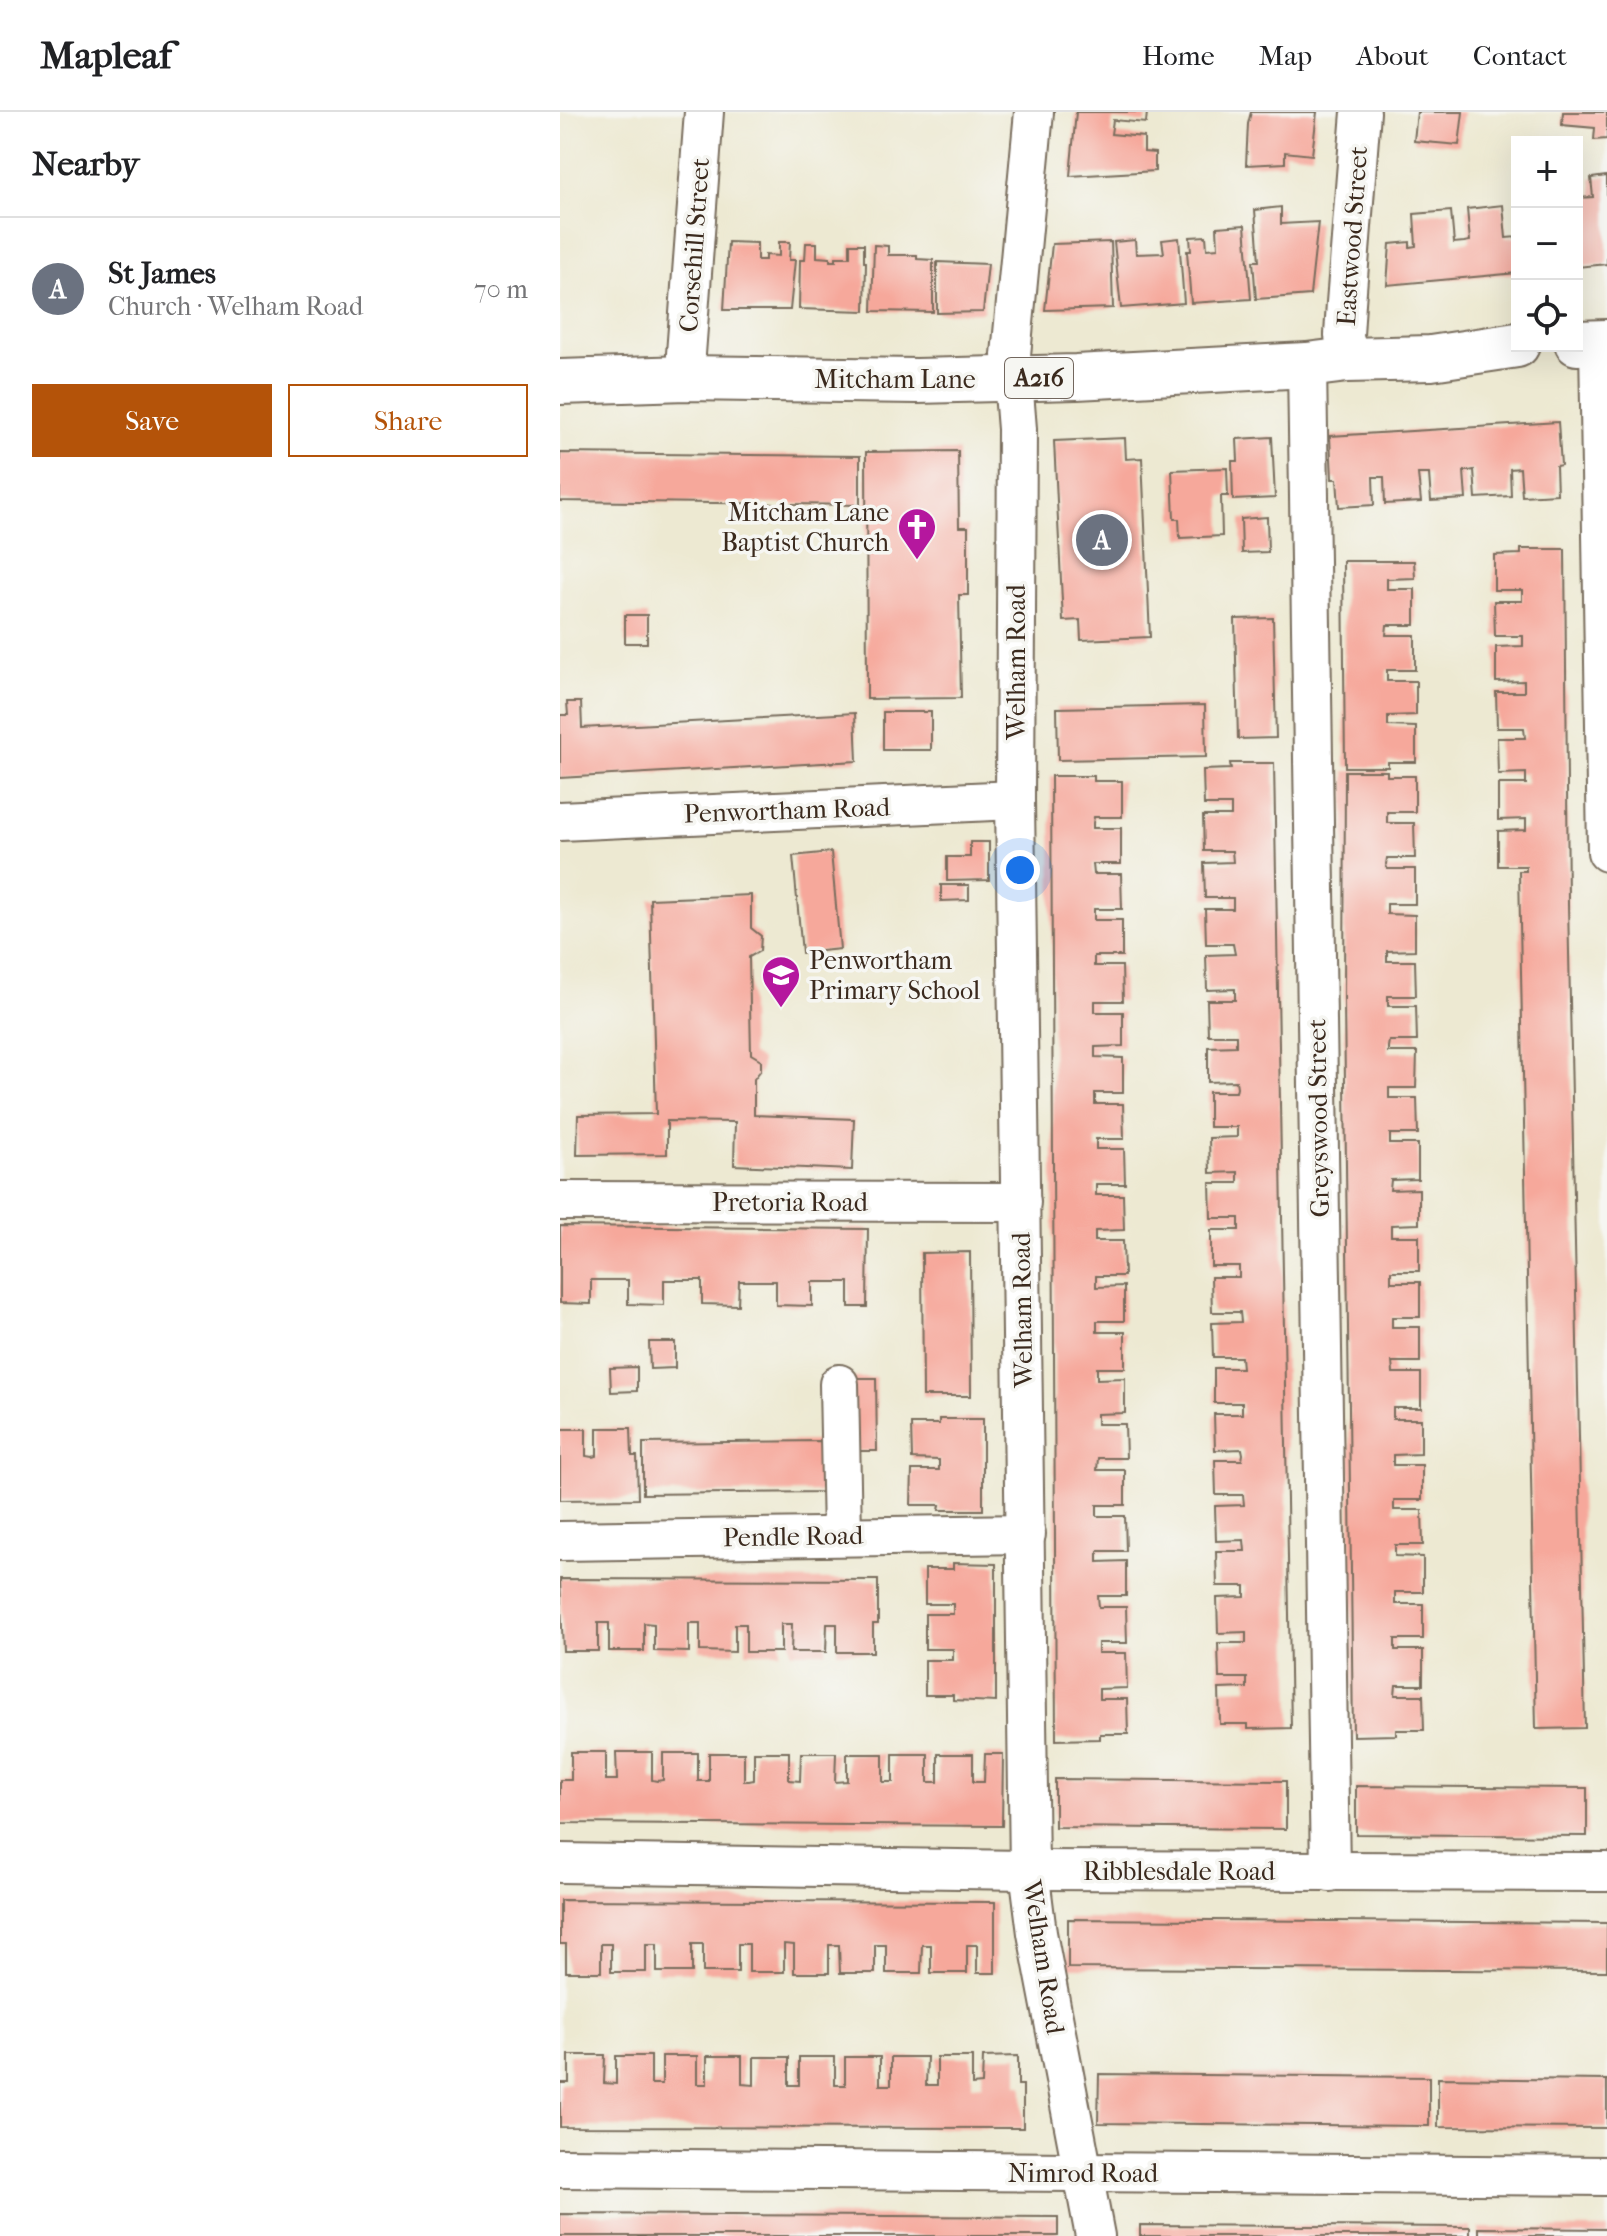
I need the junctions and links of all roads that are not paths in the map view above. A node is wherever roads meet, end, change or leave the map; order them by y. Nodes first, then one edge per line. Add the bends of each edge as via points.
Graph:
1 (704, 112) edge
2 (1034, 112) edge
3 (1361, 112) edge
4 (1594, 343) edge
5 (1511, 346) edge
6 (1327, 363) junction
7 (686, 378) junction
8 (1013, 378) junction
9 (560, 382) edge
10 (1015, 800) junction
11 (560, 821) edge
12 (1607, 852) edge
13 (560, 1201) edge
14 (1021, 1202) junction
15 (839, 1384) dead end
16 (1026, 1534) junction
17 (842, 1535) junction
18 (560, 1541) edge
19 (560, 1863) edge
20 (1029, 1870) junction
21 (1330, 1872) junction
22 (1607, 1872) edge
23 (560, 2168) edge
24 (1083, 2173) junction
25 (1607, 2176) edge
26 (1095, 2236) edge

1 - 7 street, Corsehill Street
2 - 8 street, Welham Road via 1013,327
3 - 6 street, Eastwood Street via 1344,335
4 - 12 street
5 - 6 main road, Mitcham Lane / A216 via 1431,358
6 - 8 main road, Mitcham Lane / A216
6 - 21 street, Greyswood Street
7 - 8 main road, Mitcham Lane / A216
7 - 9 main road, Mitcham Lane / A216
8 - 10 street, Welham Road
10 - 11 street, Penwortham Road
10 - 14 street, Welham Road
13 - 14 street, Pretoria Road
14 - 16 street, Welham Road
15 - 17 street
16 - 17 street, Pendle Road
16 - 20 street, Welham Road
17 - 18 street, Pendle Road
19 - 20 street, Ribblesdale Road
20 - 21 street, Ribblesdale Road
20 - 24 street, Welham Road
21 - 22 street, Ribblesdale Road
23 - 24 street, Nimrod Road
24 - 25 street, Nimrod Road
24 - 26 street, Welham Road

